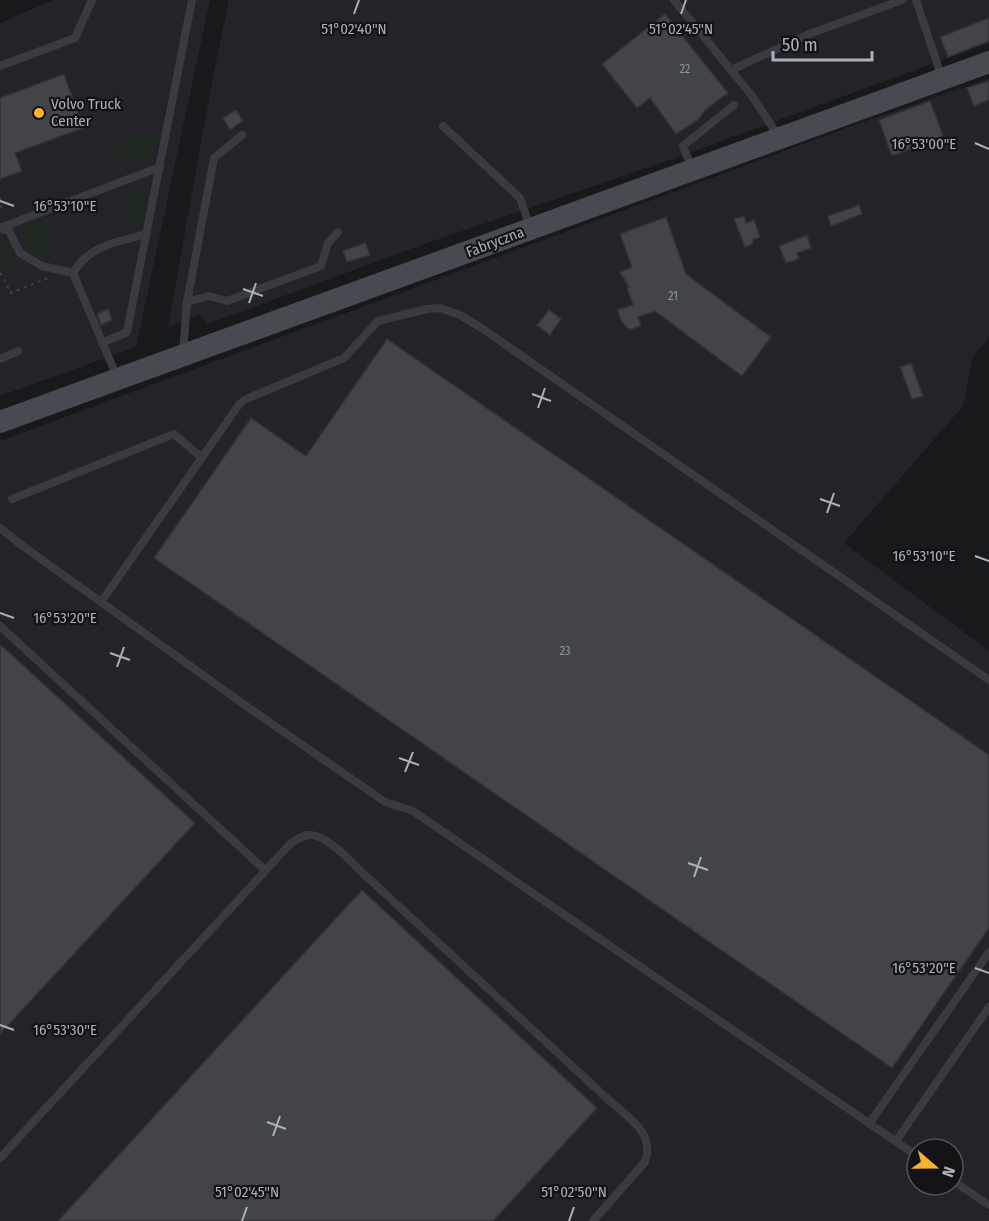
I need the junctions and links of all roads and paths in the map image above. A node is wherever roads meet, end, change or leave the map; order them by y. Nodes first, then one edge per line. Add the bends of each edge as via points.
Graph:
1 (92, 0) edge
2 (192, 0) edge
3 (674, 0) edge
4 (902, 0) edge
5 (916, 0) edge
6 (989, 62) edge
7 (0, 66) edge
8 (731, 70) junction
9 (942, 79) junction
10 (734, 105) dead end
11 (443, 126) dead end
12 (242, 135) dead end
13 (780, 139) junction
14 (160, 167) junction
15 (692, 171) junction
16 (0, 198) edge
17 (0, 209) edge
18 (0, 228) edge
19 (531, 228) junction
20 (338, 232) dead end
21 (146, 234) junction
22 (0, 273) edge
23 (73, 273) junction
24 (52, 277) dead end
25 (187, 302) junction
26 (102, 343) junction
27 (18, 351) dead end
28 (183, 355) junction
29 (0, 358) edge
30 (117, 379) junction
31 (0, 422) edge
32 (202, 458) junction
33 (12, 500) dead end
34 (0, 528) edge
35 (101, 602) junction
36 (0, 626) edge
37 (989, 680) edge
38 (265, 870) junction
39 (989, 952) edge
40 (989, 1007) edge
41 (869, 1124) junction
42 (896, 1141) junction
43 (905, 1147) edge
44 (0, 1158) edge
45 (965, 1189) edge
46 (989, 1206) edge
47 (593, 1221) edge

1 - 7 lane via 75,38
2 - 14 lane
3 - 8 lane
4 - 8 lane via 812,33
5 - 9 lane
6 - 9 main road, Fabryczna
8 - 13 lane
9 - 13 main road, Fabryczna
10 - 15 lane via 683,146
11 - 19 lane via 520,198
12 - 25 lane via 214,158
13 - 15 main road, Fabryczna
14 - 18 lane
14 - 21 lane
15 - 19 main road, Fabryczna
16 - 17 path
18 - 23 lane via 9,231 20,253 42,266
19 - 28 main road, Fabryczna
20 - 25 lane via 328,243 321,266 227,301 209,296
21 - 23 lane via 97,249 85,256
21 - 26 lane via 127,332
22 - 24 path via 10,293
23 - 26 lane
25 - 28 lane
26 - 30 lane
27 - 29 lane
28 - 30 main road, Fabryczna
30 - 31 main road, Fabryczna
32 - 33 lane via 174,434
32 - 35 lane
32 - 37 lane via 244,400 344,358 378,321 427,309 448,310 483,329
34 - 35 lane
35 - 41 lane via 375,796 413,811
36 - 38 lane
38 - 44 lane
38 - 47 lane via 302,837 314,835 327,840 641,1130 648,1142 645,1162
39 - 41 lane
40 - 42 lane
41 - 42 lane
42 - 43 lane
45 - 46 lane

